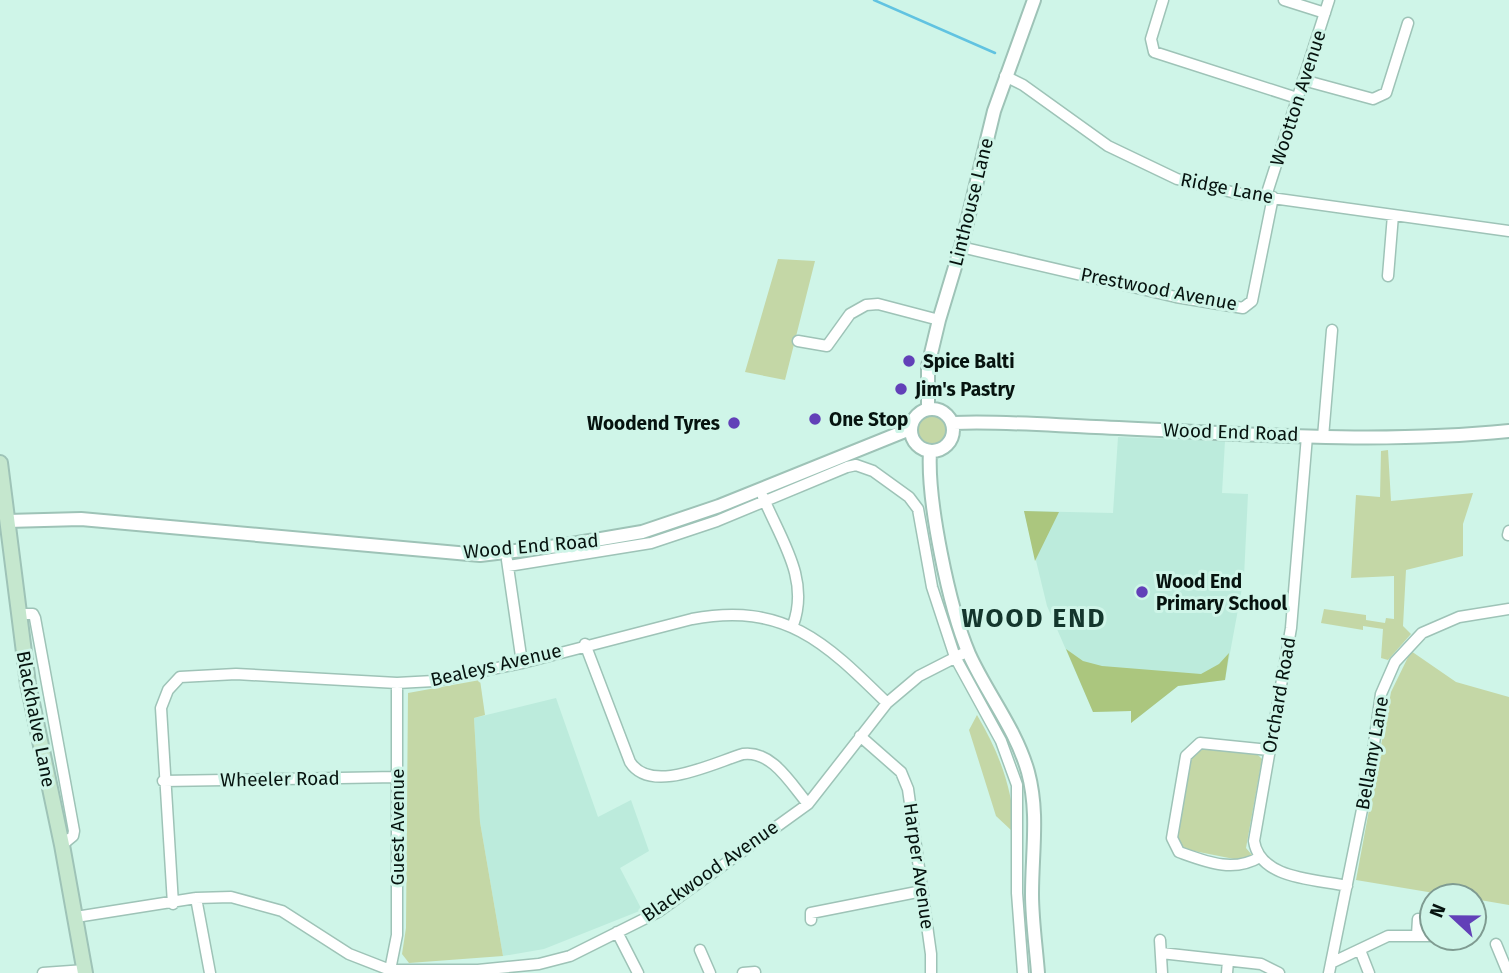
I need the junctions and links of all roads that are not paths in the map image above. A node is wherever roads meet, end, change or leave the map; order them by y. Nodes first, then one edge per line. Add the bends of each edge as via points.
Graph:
1 (1034, 0) edge
2 (1163, 0) edge
3 (1284, 0) edge
4 (1329, 0) edge
5 (1325, 13) junction
6 (1408, 23) dead end
7 (1005, 76) junction
8 (1303, 80) junction
9 (1297, 98) junction
10 (1270, 197) junction
11 (1393, 215) junction
12 (1509, 231) edge
13 (961, 247) junction
14 (1388, 276) dead end
15 (939, 320) junction
16 (1332, 330) dead end
17 (798, 341) dead end
18 (928, 408) junction
19 (953, 423) junction
20 (910, 429) junction
21 (1509, 431) edge
22 (1307, 436) junction
23 (1323, 436) junction
24 (930, 451) junction
25 (0, 463) edge
26 (760, 489) junction
27 (765, 502) junction
28 (4, 521) edge
29 (505, 551) junction
30 (508, 566) junction
31 (1508, 611) edge
32 (793, 625) junction
33 (586, 644) junction
34 (968, 652) junction
35 (955, 657) junction
36 (522, 663) junction
37 (397, 683) junction
38 (887, 703) junction
39 (860, 736) junction
40 (1269, 750) junction
41 (397, 777) junction
42 (163, 781) junction
43 (808, 803) junction
44 (1260, 857) junction
45 (1347, 886) junction
46 (922, 891) junction
47 (196, 898) junction
48 (173, 904) junction
49 (76, 917) junction
50 (811, 920) dead end
51 (617, 932) junction
52 (1418, 935) edge
53 (1160, 940) dead end
54 (1496, 944) dead end
55 (700, 950) dead end
56 (1360, 950) junction
57 (1161, 953) junction
58 (1228, 961) junction
59 (1330, 968) edge
60 (755, 969) edge
61 (390, 970) junction
62 (478, 971) edge
63 (85, 972) edge
64 (43, 973) edge
65 (210, 973) edge
66 (638, 973) edge
67 (710, 973) edge
68 (743, 973) edge
69 (931, 973) edge
70 (1023, 973) edge
71 (1038, 973) edge
72 (1163, 973) edge
73 (1227, 973) edge
74 (1279, 973) edge
75 (1369, 973) edge
76 (1508, 973) edge

1 - 7 street, Linthouse Lane
2 - 9 street via 1151,39 1154,52
3 - 5 street
4 - 5 street, Wootton Avenue
5 - 8 street, Wootton Avenue
6 - 8 street via 1380,97
7 - 10 street, Ridge Lane via 1144,165 1201,186
7 - 13 street, Linthouse Lane
8 - 9 street, Wootton Avenue
9 - 10 street, Wootton Avenue
10 - 11 street, Ridge Lane
10 - 13 street, Prestwood Avenue via 1252,301 1243,308
11 - 12 street, Ridge Lane
11 - 14 street
13 - 15 street, Linthouse Lane
15 - 17 street via 866,305 850,314 827,346
15 - 18 street, Linthouse Lane via 928,366
16 - 23 street
18 - 19 street via 942,410
18 - 20 street via 918,414
19 - 22 street, Wood End Road
19 - 24 street via 949,443
20 - 24 street via 917,445
20 - 26 street, Wood End Road
21 - 23 street, Wood End Road via 1430,438
22 - 23 street, Wood End Road
22 - 40 street, Orchard Road via 1291,628
24 - 34 street via 936,523
25 - 28 main road, Blackhalve Lane
26 - 27 street
26 - 29 street, Wood End Road via 642,532
27 - 30 street via 651,543
27 - 32 street via 799,581 800,601
27 - 35 street via 856,465 873,471 909,497 921,517 932,587
28 - 29 street, Wood End Road via 81,519 407,550 480,555
28 - 49 main road, Blackhalve Lane via 32,706
29 - 30 street
30 - 36 street
31 - 45 street, Bellamy Lane via 1459,617 1422,633 1395,662 1381,694
32 - 33 street, Bealeys Avenue via 766,617 717,614
32 - 38 street, Bealeys Avenue via 831,649
33 - 36 street, Bealeys Avenue
33 - 43 street via 629,762 639,773 660,779 757,754 777,768
34 - 35 street, Blackwood Avenue
34 - 71 street via 1013,733 1031,784
35 - 38 street, Blackwood Avenue via 919,676
35 - 70 street via 1001,741 1017,785
36 - 37 street, Bealeys Avenue via 433,681
37 - 41 street, Guest Avenue
37 - 42 street, Bealeys Avenue via 236,674 180,677 161,708
38 - 39 street, Blackwood Avenue
39 - 43 street, Blackwood Avenue
39 - 46 street, Harper Avenue via 901,772 908,789
40 - 44 street, Orchard Road via 1254,841
40 - 44 street via 1200,743 1191,748 1172,838 1179,852 1227,865 1244,866
41 - 42 street, Wheeler Road
41 - 61 street, Guest Avenue via 397,935
42 - 48 street, Bealeys Avenue
43 - 51 street, Blackwood Avenue via 658,912
44 - 45 street via 1274,870
45 - 59 street, Bellamy Lane
46 - 50 street via 811,912
46 - 69 street, Harper Avenue
47 - 48 street, Blackwood Avenue
47 - 61 street, Blackwood Avenue via 242,898 272,907 349,954
47 - 65 street
48 - 49 street, Blackwood Avenue
49 - 63 main road, Blackhalve Lane
51 - 62 street, Blackwood Avenue via 570,956
51 - 66 street
52 - 56 street via 1388,936
53 - 57 street
54 - 76 street
55 - 67 street
56 - 59 street
56 - 75 street
57 - 58 street
57 - 72 street
58 - 73 street
58 - 74 street via 1261,964
60 - 68 street
61 - 62 street, Blackwood Avenue
63 - 64 street

